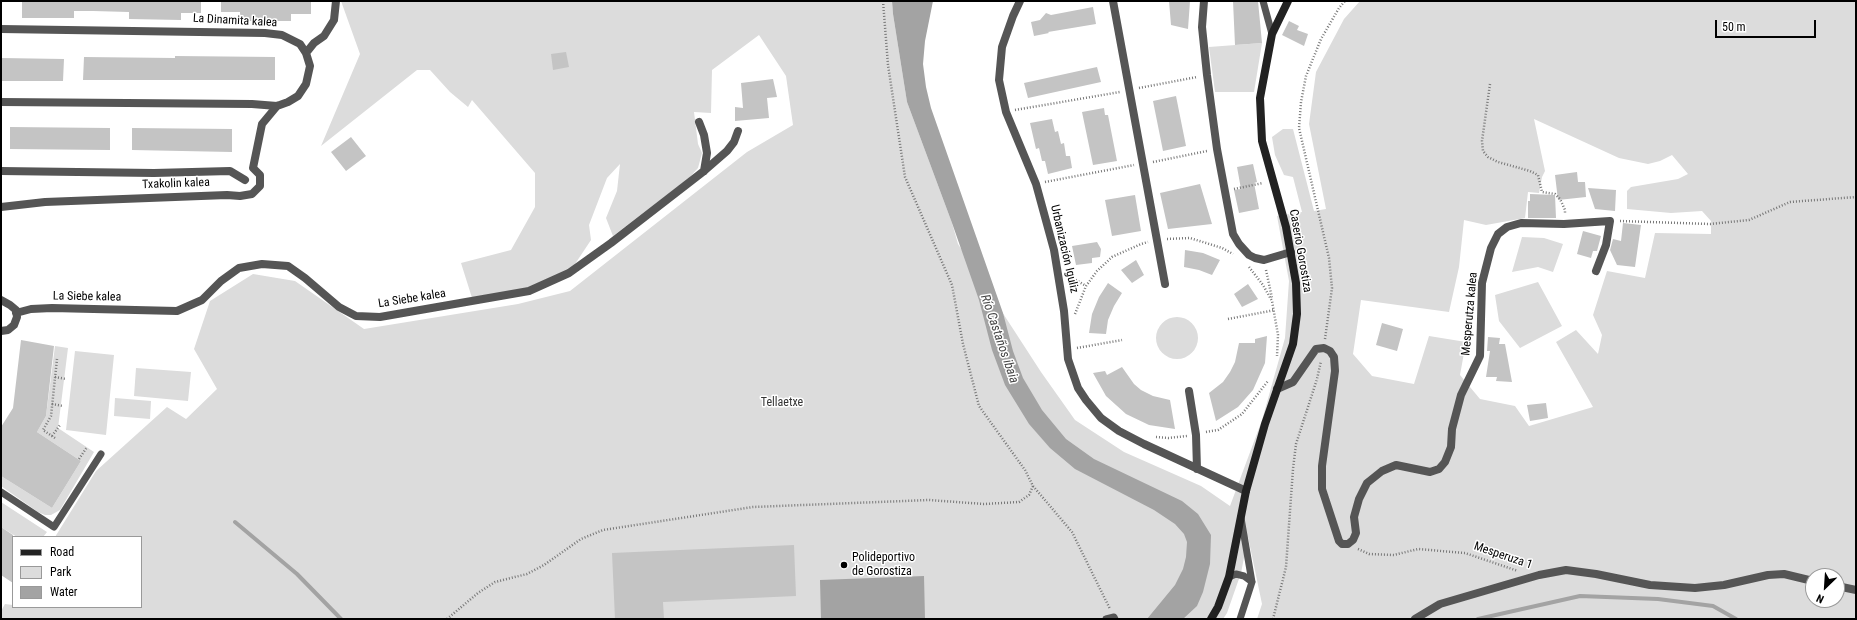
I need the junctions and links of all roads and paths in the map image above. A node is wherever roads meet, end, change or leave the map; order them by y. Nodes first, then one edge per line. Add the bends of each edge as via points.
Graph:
1 (336, 1) edge
2 (883, 1) edge
3 (1020, 1) edge
4 (1113, 1) edge
5 (1204, 1) edge
6 (1263, 1) edge
7 (1288, 1) edge
8 (1, 29) edge
9 (1272, 34) junction
10 (306, 53) junction
11 (1207, 75) junction
12 (1490, 84) dead end
13 (1131, 90) junction
14 (1, 102) edge
15 (277, 106) junction
16 (1006, 112) junction
17 (700, 122) dead end
18 (738, 131) dead end
19 (1217, 149) junction
20 (1143, 164) junction
21 (1, 171) edge
22 (704, 171) junction
23 (245, 180) dead end
24 (1273, 181) junction
25 (1036, 184) junction
26 (1225, 191) junction
27 (1856, 197) edge
28 (1, 207) edge
29 (1610, 221) junction
30 (1564, 224) junction
31 (1158, 240) junction
32 (1290, 252) junction
33 (1234, 255) dead end
34 (1264, 260) junction
35 (1244, 263) dead end
36 (1058, 269) junction
37 (1596, 271) dead end
38 (1165, 284) dead end
39 (1086, 286) junction
40 (1, 300) edge
41 (1272, 301) junction
42 (1274, 310) junction
43 (16, 313) junction
44 (1075, 316) dead end
45 (1228, 319) dead end
46 (1, 331) edge
47 (1122, 340) dead end
48 (1067, 349) junction
49 (57, 359) dead end
50 (1275, 362) dead end
51 (55, 377) junction
52 (1269, 378) dead end
53 (66, 379) dead end
54 (1277, 390) junction
55 (1188, 391) dead end
56 (52, 404) junction
57 (63, 406) dead end
58 (60, 425) dead end
59 (1196, 435) junction
60 (1153, 437) dead end
61 (87, 447) dead end
62 (101, 454) dead end
63 (79, 459) dead end
64 (1197, 469) junction
65 (1033, 486) junction
66 (1246, 491) junction
67 (1, 492) edge
68 (1241, 516) junction
69 (1348, 544) junction
70 (1229, 577) junction
71 (1534, 577) junction
72 (1805, 580) edge
73 (1252, 582) junction
74 (1845, 588) edge
75 (1856, 590) edge
76 (1112, 618) edge
77 (447, 619) edge
78 (1211, 619) edge
79 (1240, 619) edge
80 (1415, 619) edge

1 - 10 street via 334,20 324,36
2 - 65 path via 888,65 905,177 952,285 963,344 980,406 1025,470
3 - 16 street, Urbanización Iguliz via 1002,47 999,80
4 - 13 street
5 - 11 street via 1202,27
6 - 9 lane
7 - 9 street, Caserio Gorostiza
8 - 10 street, La Dinamita kalea via 251,32 282,35 300,44
9 - 24 street, Caserio Gorostiza via 1260,98 1262,141
10 - 15 street via 310,66 306,84 298,96
11 - 13 path
11 - 19 street
12 - 30 path via 1482,141 1483,151 1498,162 1538,175 1542,192 1555,194 1560,199 1565,210
13 - 16 path
13 - 20 street
14 - 15 street
15 - 28 street, Txakolin kalea via 262,124 253,168 260,175 260,186 252,194 45,202
16 - 25 street, Urbanización Iguliz
17 - 22 street via 707,153
18 - 22 street, La Siebe kalea via 727,151
19 - 20 path
19 - 26 street
20 - 25 path
20 - 31 street
21 - 23 street via 230,171
22 - 43 street, La Siebe kalea via 569,273 529,291 380,317 356,316 339,308 288,266 262,264 239,268 202,300 177,311 52,308
24 - 26 path
24 - 32 street, Caserio Gorostiza
25 - 36 street, Urbanización Iguliz
26 - 34 street via 1236,240 1249,255
27 - 29 path via 1790,202 1749,220 1710,224
29 - 30 street, Mesperutza kalea
29 - 37 street via 1606,245
30 - 69 street, Mesperutza kalea via 1521,223 1507,227 1498,234 1491,248 1482,283 1480,356 1461,395 1452,429 1451,447 1445,462 1439,469 1430,472 1396,465 1382,471 1368,483 1359,498 1354,517 1356,533
31 - 33 path via 1190,238 1222,248
31 - 38 street
31 - 39 path via 1141,244 1112,257 1097,270
32 - 34 street
32 - 54 street, Caserio Gorostiza via 1296,283 1297,314 1293,344
34 - 41 path
35 - 41 path via 1257,276
36 - 39 path
36 - 48 street, Urbanización Iguliz
39 - 44 path
40 - 43 street via 10,305
41 - 42 path
42 - 45 path
42 - 50 path via 1278,335
43 - 46 street via 14,325 8,330
47 - 48 path
48 - 64 street, Urbanización Iguliz via 1078,388 1101,418 1118,431
49 - 51 path
51 - 53 path
51 - 56 path
52 - 59 path via 1242,414 1218,430
54 - 66 street, Caserio Gorostiza
54 - 69 street via 1293,382 1316,349 1324,348 1334,357 1335,371 1325,437 1322,489 1339,541
55 - 59 street
56 - 57 path
56 - 58 path via 51,416 43,430 54,437
59 - 60 path
59 - 64 street
61 - 63 path
62 - 67 lane via 54,527
64 - 66 street, Urbanización Iguliz
65 - 76 path via 1072,532
65 - 77 path via 1029,495 1019,502 984,504 929,500 754,507 603,530 581,539 527,574 495,582
66 - 68 street, Caserio Gorostiza
68 - 70 street, Caserio Gorostiza
68 - 73 lane
69 - 71 path, Mesperuza 1 via 1369,554 1394,555 1418,549 1465,553
70 - 73 lane via 1236,574
70 - 78 street, Caserio Gorostiza
71 - 72 street via 1566,570 1650,585 1695,588 1724,585 1768,575 1784,574
71 - 80 street via 1440,604
73 - 79 lane
74 - 75 street

